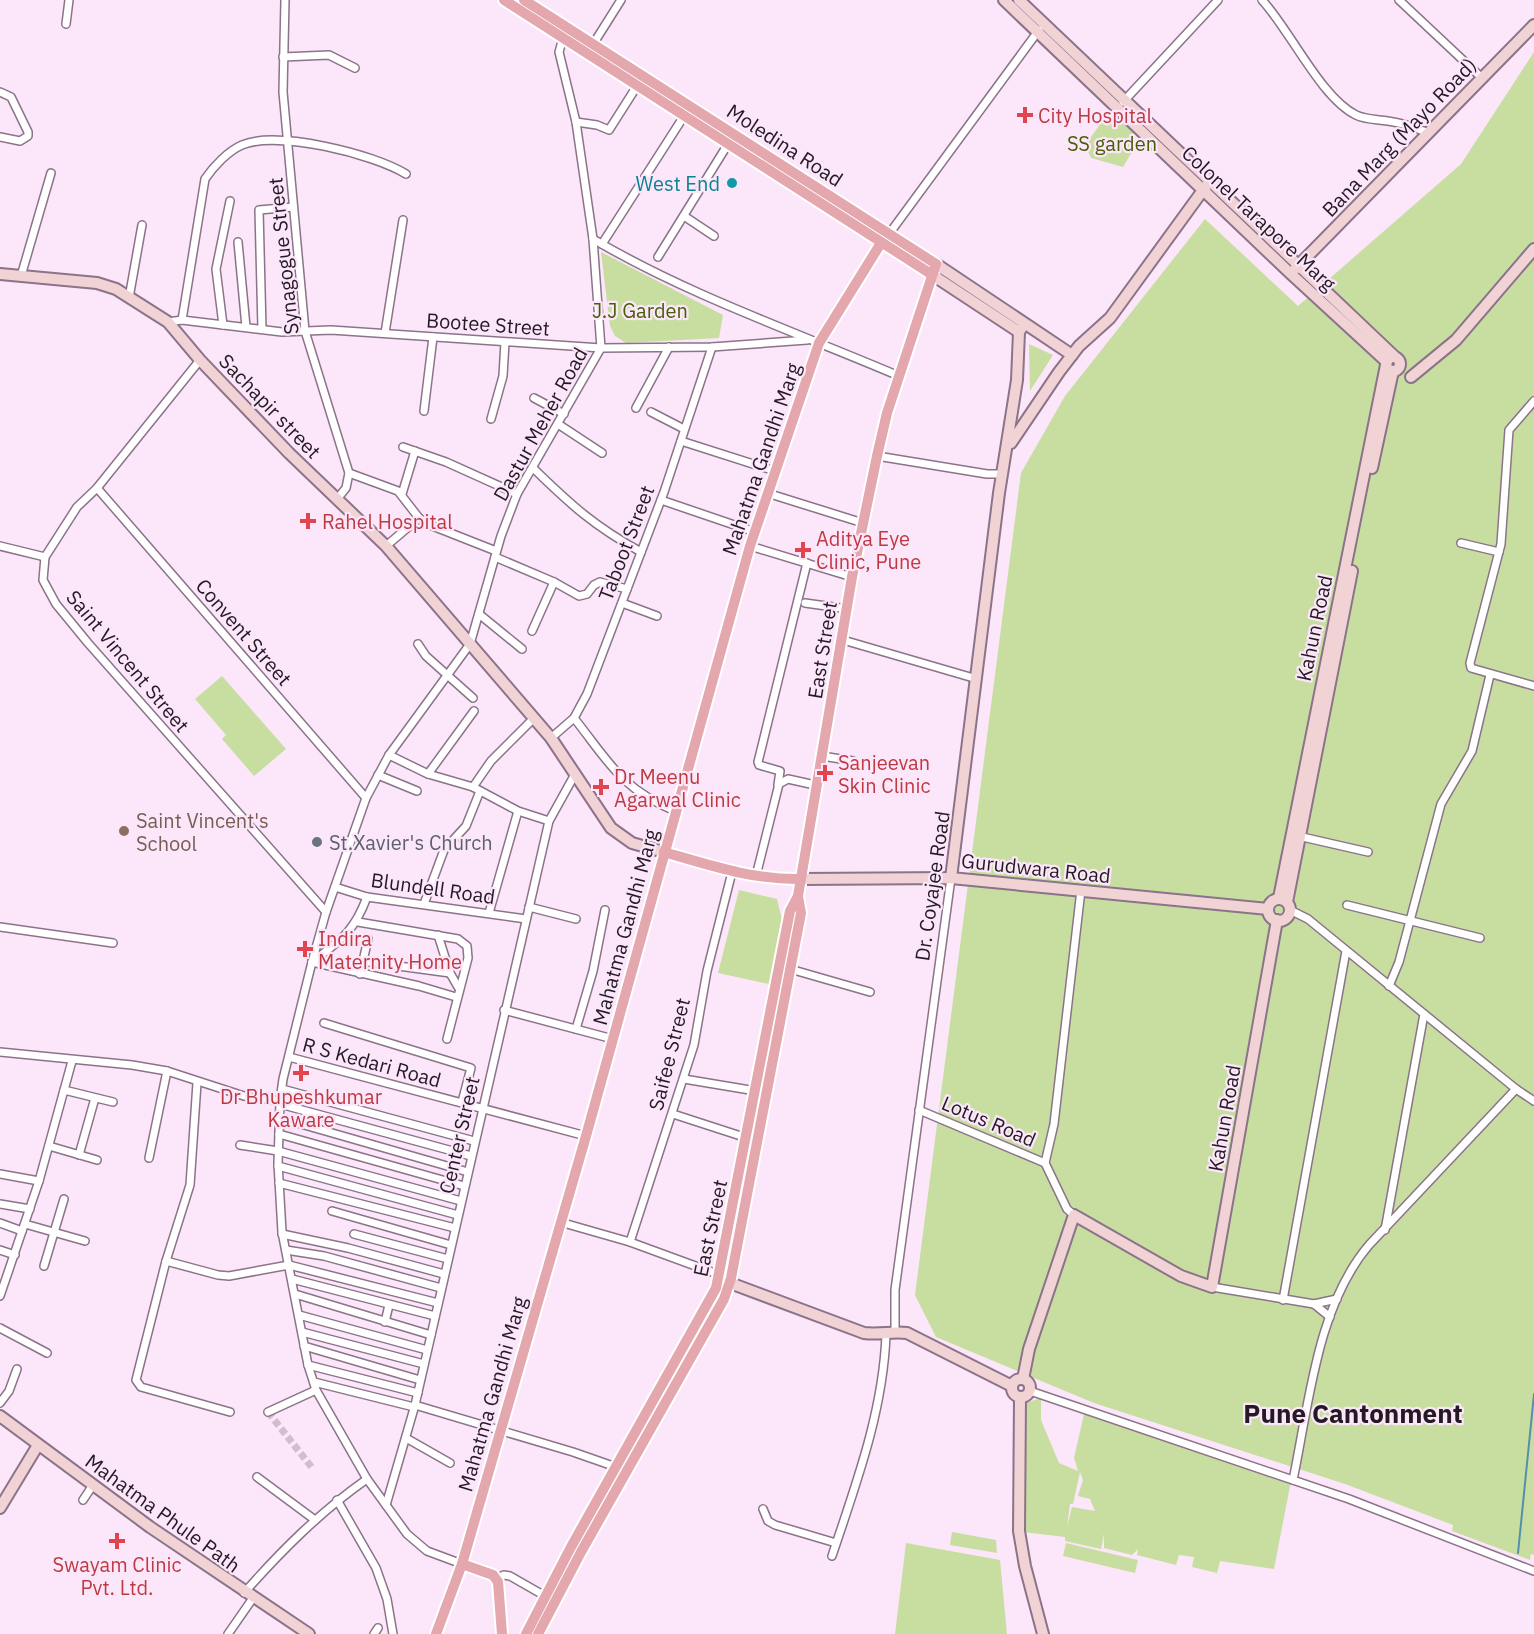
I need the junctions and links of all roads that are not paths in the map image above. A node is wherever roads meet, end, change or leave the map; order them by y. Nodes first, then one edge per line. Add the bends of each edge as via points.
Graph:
1 (69, 0) edge
2 (285, 0) edge
3 (504, 0) edge
4 (525, 0) edge
5 (621, 0) edge
6 (1004, 0) edge
7 (1019, 0) edge
8 (1218, 0) edge
9 (1262, 0) edge
10 (1399, 0) edge
11 (66, 24) dead end
12 (1534, 25) edge
13 (1041, 28) junction
14 (563, 38) junction
15 (594, 44) junction
16 (587, 54) junction
17 (283, 57) junction
18 (354, 68) dead end
19 (1482, 78) junction
20 (637, 86) junction
21 (0, 92) edge
22 (1121, 104) junction
23 (684, 116) junction
24 (576, 122) junction
25 (1428, 133) junction
26 (0, 137) edge
27 (287, 140) junction
28 (728, 144) junction
29 (51, 172) dead end
30 (406, 174) dead end
31 (1206, 186) junction
32 (230, 201) dead end
33 (293, 207) junction
34 (684, 216) junction
35 (403, 220) dead end
36 (142, 225) dead end
37 (890, 234) junction
38 (714, 236) dead end
39 (593, 239) junction
40 (238, 242) dead end
41 (881, 243) junction
42 (602, 244) junction
43 (1534, 249) edge
44 (658, 257) dead end
45 (933, 269) junction
46 (1294, 270) junction
47 (0, 274) edge
48 (21, 276) junction
49 (129, 298) junction
50 (182, 320) junction
51 (168, 322) junction
52 (223, 324) junction
53 (246, 327) junction
54 (1022, 328) junction
55 (262, 329) junction
56 (305, 331) junction
57 (385, 333) junction
58 (433, 337) junction
59 (807, 340) junction
60 (505, 342) junction
61 (819, 344) junction
62 (669, 347) junction
63 (712, 347) junction
64 (601, 348) junction
65 (1076, 350) junction
66 (200, 360) junction
67 (1393, 365) junction
68 (899, 376) junction
69 (534, 398) dead end
70 (1015, 398) junction
71 (1534, 401) edge
72 (1036, 406) junction
73 (636, 408) dead end
74 (424, 411) dead end
75 (651, 412) dead end
76 (564, 414) junction
77 (490, 419) dead end
78 (558, 424) junction
79 (684, 429) junction
80 (681, 441) junction
81 (1009, 445) junction
82 (403, 447) dead end
83 (415, 451) junction
84 (602, 453) dead end
85 (877, 456) junction
86 (533, 468) junction
87 (775, 471) junction
88 (349, 473) junction
89 (1003, 474) junction
90 (97, 488) junction
91 (768, 493) junction
92 (402, 494) junction
93 (517, 494) junction
94 (337, 499) junction
95 (661, 501) junction
96 (419, 518) junction
97 (863, 523) junction
98 (755, 532) junction
99 (1461, 543) dead end
100 (0, 546) edge
101 (386, 546) junction
102 (750, 546) junction
103 (641, 552) junction
104 (1499, 552) junction
105 (495, 554) junction
106 (45, 557) junction
107 (807, 564) junction
108 (852, 577) junction
109 (554, 582) junction
110 (627, 589) junction
111 (622, 603) junction
112 (805, 603) dead end
113 (848, 609) junction
114 (479, 614) junction
115 (657, 616) dead end
116 (532, 631) dead end
117 (843, 640) junction
118 (418, 644) dead end
119 (470, 644) junction
120 (522, 649) dead end
121 (449, 675) junction
122 (1490, 675) junction
123 (977, 679) junction
124 (1534, 686) edge
125 (473, 698) dead end
126 (474, 711) dead end
127 (534, 717) junction
128 (574, 718) junction
129 (551, 738) junction
130 (389, 755) junction
131 (822, 756) junction
132 (853, 761) dead end
133 (428, 774) junction
134 (378, 775) junction
135 (574, 776) junction
136 (815, 785) junction
137 (778, 786) junction
138 (477, 789) junction
139 (417, 791) dead end
140 (366, 798) junction
141 (518, 810) junction
142 (675, 811) junction
143 (549, 821) junction
144 (1298, 836) junction
145 (664, 852) junction
146 (1368, 852) dead end
147 (732, 872) junction
148 (756, 876) junction
149 (951, 878) junction
150 (801, 879) junction
151 (335, 887) junction
152 (1081, 890) junction
153 (798, 896) junction
154 (367, 897) junction
155 (424, 904) junction
156 (1285, 904) junction
157 (1347, 905) dead end
158 (529, 907) junction
159 (1268, 909) junction
160 (605, 910) dead end
161 (326, 912) junction
162 (489, 913) junction
163 (526, 919) junction
164 (576, 919) dead end
165 (1277, 920) junction
166 (1410, 921) junction
167 (358, 922) junction
168 (0, 927) edge
169 (438, 935) junction
170 (1480, 938) dead end
171 (368, 939) dead end
172 (113, 943) dead end
173 (1346, 951) junction
174 (312, 962) junction
175 (362, 962) junction
176 (790, 969) junction
177 (450, 973) junction
178 (360, 974) junction
179 (1389, 986) junction
180 (458, 987) junction
181 (870, 992) dead end
182 (456, 997) junction
183 (504, 1010) junction
184 (1424, 1014) junction
185 (324, 1023) dead end
186 (576, 1029) junction
187 (447, 1039) dead end
188 (613, 1039) junction
189 (0, 1052) edge
190 (289, 1057) junction
191 (72, 1061) junction
192 (167, 1071) junction
193 (684, 1079) junction
194 (197, 1083) junction
195 (282, 1089) junction
196 (1516, 1089) junction
197 (64, 1090) junction
198 (756, 1091) junction
199 (95, 1098) junction
200 (1534, 1101) edge
201 (113, 1102) dead end
202 (462, 1102) junction
203 (280, 1103) junction
204 (482, 1107) junction
205 (919, 1110) junction
206 (673, 1114) junction
207 (280, 1118) junction
208 (279, 1134) junction
209 (586, 1136) junction
210 (747, 1138) junction
211 (474, 1141) junction
212 (240, 1144) dead end
213 (50, 1146) junction
214 (278, 1151) junction
215 (79, 1155) junction
216 (471, 1156) junction
217 (149, 1158) dead end
218 (97, 1160) dead end
219 (1045, 1163) junction
220 (278, 1166) junction
221 (468, 1172) junction
222 (0, 1174) edge
223 (39, 1181) junction
224 (279, 1183) junction
225 (464, 1186) junction
226 (64, 1199) dead end
227 (461, 1201) junction
228 (0, 1204) edge
229 (30, 1209) junction
230 (332, 1211) dead end
231 (458, 1215) junction
232 (1074, 1215) junction
233 (560, 1222) junction
234 (0, 1223) edge
235 (24, 1228) junction
236 (455, 1228) junction
237 (1385, 1230) junction
238 (54, 1233) junction
239 (282, 1234) junction
240 (354, 1234) dead end
241 (85, 1241) dead end
242 (630, 1242) junction
243 (451, 1245) junction
244 (0, 1250) edge
245 (286, 1250) junction
246 (15, 1255) junction
247 (448, 1259) junction
248 (166, 1260) junction
249 (289, 1265) junction
250 (44, 1266) dead end
251 (444, 1274) junction
252 (720, 1275) junction
253 (292, 1279) junction
254 (730, 1283) junction
255 (1212, 1287) junction
256 (441, 1288) junction
257 (295, 1294) junction
258 (0, 1296) edge
259 (1337, 1299) junction
260 (1283, 1300) junction
261 (438, 1303) junction
262 (1314, 1304) junction
263 (389, 1305) junction
264 (299, 1315) junction
265 (435, 1316) junction
266 (1330, 1317) junction
267 (385, 1322) junction
268 (0, 1328) edge
269 (302, 1332) junction
270 (891, 1333) junction
271 (431, 1335) junction
272 (304, 1346) junction
273 (427, 1350) junction
274 (47, 1353) dead end
275 (424, 1364) junction
276 (308, 1365) junction
277 (17, 1369) dead end
278 (1023, 1379) junction
279 (420, 1380) junction
280 (315, 1386) junction
281 (1012, 1386) junction
282 (1030, 1391) junction
283 (418, 1393) junction
284 (1020, 1398) junction
285 (0, 1403) edge
286 (414, 1406) junction
287 (270, 1411) dead end
288 (230, 1412) dead end
289 (0, 1416) edge
290 (501, 1430) junction
291 (406, 1438) junction
292 (38, 1445) junction
293 (450, 1463) dead end
294 (621, 1471) junction
295 (257, 1477) dead end
296 (367, 1479) junction
297 (1293, 1480) junction
298 (93, 1485) junction
299 (339, 1499) junction
300 (83, 1500) dead end
301 (387, 1505) junction
302 (0, 1508) edge
303 (763, 1509) dead end
304 (315, 1520) junction
305 (836, 1543) junction
306 (832, 1557) dead end
307 (462, 1564) junction
308 (1534, 1571) edge
309 (496, 1579) junction
310 (249, 1595) junction
311 (545, 1596) junction
312 (228, 1634) edge
313 (309, 1634) edge
314 (393, 1634) edge
315 (436, 1634) edge
316 (502, 1634) edge
317 (526, 1634) edge
318 (538, 1634) edge
319 (1043, 1634) edge

1 - 11 street
2 - 17 street, Synagogue Street
3 - 14 main road, Moledina Road
4 - 15 main road, Moledina Road
5 - 15 street
6 - 13 street, Colonel Tarapore Marg
7 - 13 street, Colonel Tarapore Marg
8 - 22 street
9 - 25 street via 1321,81 1345,107 1368,119 1404,124
10 - 19 street
12 - 19 street, Bana Marg (Mayo Road)
13 - 22 street, Colonel Tarapore Marg
13 - 37 street
14 - 16 main road, Moledina Road
14 - 24 street, Dastur Meher Road via 559,52
15 - 16 street
15 - 37 main road, Moledina Road
16 - 20 main road, Moledina Road
17 - 18 street via 329,55
17 - 27 street, Synagogue Street
19 - 25 street, Bana Marg (Mayo Road)
20 - 23 main road, Moledina Road
20 - 24 street via 609,130
21 - 26 street via 11,97 28,132 20,141
22 - 31 street, Colonel Tarapore Marg
23 - 28 main road, Moledina Road
23 - 42 street
24 - 39 street, Dastur Meher Road
25 - 46 street, Bana Marg (Mayo Road)
27 - 30 street via 345,151
27 - 33 street, Synagogue Street
27 - 50 street via 241,145 205,179
28 - 34 street
28 - 41 main road, Moledina Road
29 - 48 street
31 - 46 street, Colonel Tarapore Marg
31 - 65 street via 1110,318
32 - 52 street via 216,269
33 - 55 street via 259,210
33 - 56 street, Synagogue Street
34 - 38 street
34 - 44 street
35 - 57 street
36 - 49 street
37 - 45 main road, Moledina Road
39 - 42 street
39 - 64 street, Dastur Meher Road
40 - 53 street
41 - 45 main road, Moledina Road
41 - 61 main road, Mahatma Gandhi Marg
42 - 59 street via 640,267
43 - 67 street, Colonel Tarapore Marg via 1456,340 1411,376
45 - 54 street
45 - 68 main road, East Street
46 - 67 street, Colonel Tarapore Marg
47 - 48 street, Sachapir street
48 - 49 street, Sachapir street via 97,283
49 - 51 street, Sachapir street
50 - 51 street, Bootee Street
50 - 52 street, Bootee Street
51 - 66 street, Sachapir street
52 - 53 street, Bootee Street
53 - 55 street, Bootee Street
54 - 65 street
54 - 70 street, Dr. Coyajee Road
55 - 56 street, Bootee Street
56 - 57 street, Bootee Street
56 - 88 street, Synagogue Street
57 - 58 street, Bootee Street
58 - 60 street, Bootee Street
58 - 74 street
59 - 61 street
59 - 63 street, Bootee Street
60 - 64 street, Bootee Street
60 - 77 street via 503,376
61 - 68 street
61 - 87 main road, Mahatma Gandhi Marg
62 - 63 street, Bootee Street
62 - 64 street, Bootee Street
62 - 73 street
63 - 79 street, Taboot Street
64 - 76 street, Dastur Meher Road
65 - 72 street
66 - 90 street
66 - 94 street, Sachapir street
67 - 144 street, Kahun Road
67 - 156 street, Kahun Road
68 - 85 main road, East Street
69 - 76 street
70 - 72 street via 1029,407
70 - 81 street, Dr. Coyajee Road
71 - 104 street via 1509,430
72 - 81 street
75 - 79 street
76 - 78 street, Dastur Meher Road
78 - 84 street
78 - 86 street, Dastur Meher Road
79 - 80 street, Taboot Street
80 - 87 street
80 - 95 street, Taboot Street
81 - 89 street, Dr. Coyajee Road
82 - 83 street
83 - 92 street
83 - 93 street
85 - 89 street
85 - 97 main road, East Street
86 - 93 street, Dastur Meher Road
86 - 103 street via 564,500 601,529
87 - 91 main road, Mahatma Gandhi Marg
88 - 92 street
88 - 94 street via 346,488
89 - 123 street, Dr. Coyajee Road
90 - 106 street via 77,507
90 - 140 street, Convent Street
91 - 97 street
91 - 98 main road, Mahatma Gandhi Marg
92 - 96 street
93 - 105 street, Dastur Meher Road
94 - 101 street, Sachapir street
95 - 98 street
95 - 103 street, Taboot Street
96 - 101 street
96 - 105 street
97 - 108 main road, East Street
98 - 102 main road, Mahatma Gandhi Marg
99 - 104 street
100 - 106 street
101 - 119 street, Sachapir street
102 - 107 street
102 - 142 main road, Mahatma Gandhi Marg
103 - 110 street, Taboot Street
104 - 122 street via 1470,663 1471,668
105 - 109 street
105 - 114 street, Dastur Meher Road
106 - 161 street, Saint Vincent Street via 43,580 56,604
107 - 108 street
107 - 137 street via 758,762 780,771
108 - 113 main road, East Street
109 - 110 street via 584,596 600,582
109 - 116 street
110 - 111 street, Taboot Street
111 - 115 street
111 - 128 street, Taboot Street
112 - 113 street
113 - 117 main road, East Street
114 - 119 street, Dastur Meher Road
114 - 120 street
117 - 123 street
117 - 131 main road, East Street
118 - 121 street
119 - 121 street, Dastur Meher Road
119 - 127 street
121 - 125 street
121 - 130 street, Dastur Meher Road
122 - 124 street
122 - 166 street via 1472,751 1441,804
123 - 149 street, Dr. Coyajee Road
126 - 133 street
127 - 129 street
127 - 138 street via 491,761
128 - 129 street, Taboot Street
128 - 142 street via 629,787
129 - 135 street
130 - 133 street
130 - 134 street, Dastur Meher Road
131 - 132 street
131 - 136 main road, East Street
133 - 138 street
134 - 139 street
134 - 140 street, Dastur Meher Road
135 - 143 street, Center Street
135 - 145 street via 611,828 632,843
136 - 137 street via 788,779
136 - 150 main road, East Street
137 - 148 street
138 - 141 street
138 - 155 street via 466,826 444,850
140 - 151 street, Dastur Meher Road
141 - 143 street
141 - 162 street
142 - 145 main road, Mahatma Gandhi Marg
143 - 158 street, Center Street
144 - 146 street
144 - 156 street, Kahun Road
145 - 147 main road
145 - 188 main road, Mahatma Gandhi Marg
147 - 148 main road
147 - 193 street, Saifee Street
148 - 150 main road
149 - 150 street, Gurudwara Road
149 - 152 street, Gurudwara Road
149 - 205 street, Dr. Coyajee Road
150 - 153 main road, East Street
151 - 154 street, Blundell Road
151 - 161 street, Dastur Meher Road
152 - 159 street, Gurudwara Road
152 - 219 street via 1054,1124
153 - 176 main road, East Street via 801,913
153 - 198 main road, East Street via 790,911
154 - 155 street, Blundell Road
154 - 167 street
155 - 162 street, Blundell Road
156 - 159 street via 1270,903
156 - 165 street via 1286,918
156 - 173 street
157 - 166 street
158 - 163 street, Center Street
158 - 164 street
159 - 165 street via 1269,915
160 - 186 street
161 - 174 street, Dastur Meher Road
162 - 163 street, Blundell Road
163 - 183 street, Center Street
165 - 255 street, Kahun Road
166 - 170 street
166 - 179 street
167 - 169 street
167 - 174 street
168 - 172 street
169 - 177 street
169 - 180 street via 458,939 467,946 468,958
171 - 175 street
173 - 179 street
173 - 260 street
174 - 178 street
174 - 190 street, Dastur Meher Road
175 - 177 street
175 - 178 street
176 - 181 street
176 - 254 main road, East Street
177 - 180 street
178 - 182 street
179 - 184 street
180 - 182 street
182 - 187 street
183 - 186 street
183 - 204 street, Center Street
184 - 196 street
184 - 237 street
185 - 202 street via 471,1068
186 - 188 street
188 - 209 main road, Mahatma Gandhi Marg
189 - 191 street
190 - 195 street, Dastur Meher Road
190 - 202 street, R S Kedari Road
191 - 192 street
191 - 197 street
192 - 194 street
192 - 217 street
193 - 198 street
193 - 206 street, Saifee Street
194 - 203 street
194 - 248 street via 190,1185
195 - 203 street, Dastur Meher Road
195 - 211 street
196 - 200 street
196 - 237 street
197 - 199 street
197 - 213 street
198 - 210 main road, East Street
199 - 201 street
199 - 215 street
202 - 204 street, R S Kedari Road
203 - 207 street, Dastur Meher Road
203 - 216 street
204 - 209 street, R S Kedari Road
204 - 211 street, Center Street
205 - 219 street, Lotus Road
205 - 270 street, Dr. Coyajee Road
206 - 210 street
206 - 242 street, Saifee Street
207 - 208 street, Dastur Meher Road
207 - 221 street
208 - 214 street, Dastur Meher Road
208 - 225 street
209 - 233 main road, Mahatma Gandhi Marg
210 - 252 main road, East Street
211 - 216 street, Center Street
212 - 214 street
213 - 215 street
213 - 223 street
214 - 220 street, Dastur Meher Road
214 - 227 street
215 - 218 street
216 - 221 street, Center Street
219 - 232 street via 1067,1209
220 - 224 street, Dastur Meher Road
220 - 231 street
221 - 225 street, Center Street
222 - 223 street
223 - 229 street
224 - 236 street
224 - 239 street, Dastur Meher Road
225 - 227 street, Center Street
226 - 238 street
227 - 231 street, Center Street
228 - 229 street
229 - 235 street
230 - 243 street
231 - 236 street, Center Street
232 - 255 street via 1181,1276
232 - 278 street via 1029,1349
233 - 242 street
233 - 290 main road, Mahatma Gandhi Marg
234 - 235 street
235 - 238 street
235 - 246 street
236 - 243 street, Center Street
237 - 259 street via 1358,1259
238 - 241 street
238 - 250 street
239 - 245 street, Dastur Meher Road
239 - 251 street
240 - 247 street
242 - 252 street
243 - 247 street, Center Street
244 - 246 street
245 - 249 street, Dastur Meher Road
245 - 256 street via 324,1256
246 - 258 street
247 - 251 street, Center Street
248 - 249 street via 218,1275
248 - 288 street via 137,1384
249 - 253 street, Dastur Meher Road
249 - 261 street
251 - 256 street, Center Street
252 - 294 main road, East Street
253 - 257 street, Dastur Meher Road
253 - 263 street
254 - 270 street via 864,1333
254 - 294 main road, East Street
255 - 260 street
256 - 261 street, Center Street
257 - 264 street, Dastur Meher Road
257 - 267 street
259 - 262 street
259 - 266 street
260 - 262 street
261 - 265 street, Center Street
262 - 266 street
263 - 265 street
263 - 267 street
264 - 269 street, Dastur Meher Road
264 - 273 street
265 - 271 street, Center Street
266 - 297 street
267 - 271 street
268 - 274 street
269 - 272 street, Dastur Meher Road
269 - 275 street
270 - 281 street via 915,1336
270 - 305 street, Dr. Coyajee Road via 868,1449
271 - 273 street, Center Street
272 - 276 street, Dastur Meher Road
272 - 279 street
273 - 275 street, Center Street
275 - 279 street, Center Street
276 - 280 street, Dastur Meher Road
276 - 283 street
277 - 285 street
278 - 281 street
278 - 282 street via 1029,1383
279 - 283 street, Center Street
280 - 286 street
280 - 287 street
280 - 296 street, Dastur Meher Road
281 - 284 street via 1013,1394
282 - 284 street
282 - 297 street
283 - 286 street, Center Street
284 - 319 street via 1019,1531
286 - 290 street
286 - 291 street, Center Street
289 - 292 street, Mahatma Phule Path
290 - 294 street
290 - 307 main road, Mahatma Gandhi Marg
291 - 293 street
291 - 301 street, Center Street
292 - 298 street, Mahatma Phule Path
292 - 302 street
294 - 311 main road, East Street
294 - 318 main road, East Street
295 - 304 street
296 - 299 street
296 - 301 street, Dastur Meher Road
297 - 308 street
298 - 300 street
298 - 310 street, Mahatma Phule Path
299 - 304 street
299 - 314 street via 376,1568
301 - 307 street, Dastur Meher Road via 407,1534 427,1551
303 - 305 street via 768,1521 775,1525
304 - 310 street via 292,1539
305 - 306 street, Dr. Coyajee Road
307 - 309 main road
307 - 315 main road, Mahatma Gandhi Marg
309 - 311 street via 510,1576
309 - 316 main road
310 - 312 street
310 - 313 street, Mahatma Phule Path
311 - 317 main road, East Street

